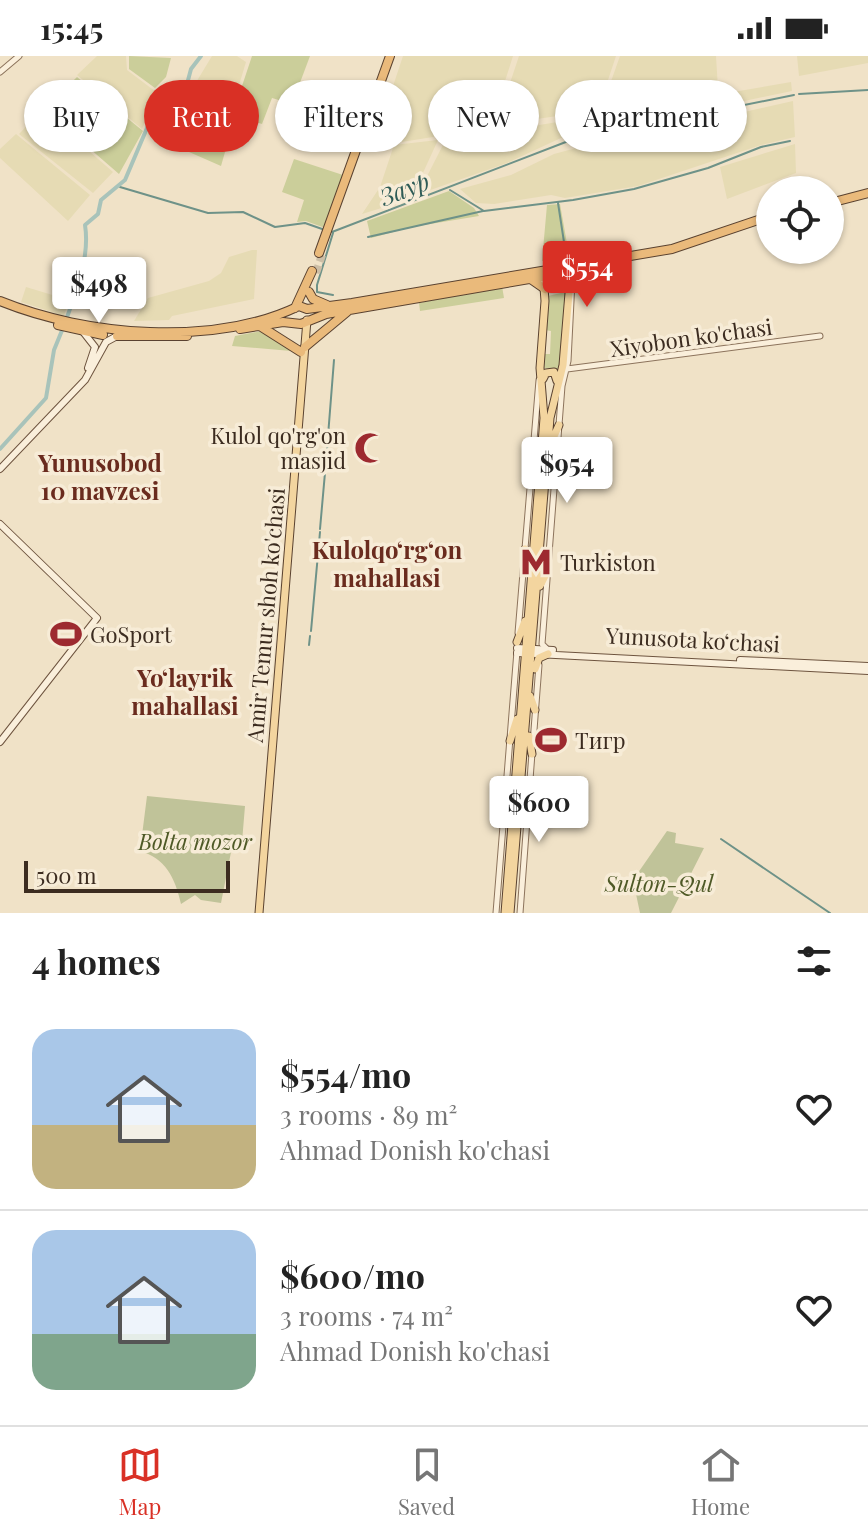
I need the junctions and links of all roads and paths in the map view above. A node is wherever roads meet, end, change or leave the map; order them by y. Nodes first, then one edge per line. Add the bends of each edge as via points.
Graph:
1 (19, 56) edge
2 (390, 56) edge
3 (0, 72) edge
4 (868, 190) edge
5 (844, 196) edge
6 (756, 224) edge
7 (320, 254) tunnel mouth
8 (571, 269) junction
9 (314, 272) tunnel mouth
10 (543, 274) junction
11 (528, 280) junction
12 (545, 291) junction
13 (306, 300) junction
14 (0, 304) edge
15 (330, 307) junction
16 (294, 309) junction
17 (348, 310) junction
18 (321, 311) junction
19 (274, 317) junction
20 (307, 320) junction
21 (296, 322) junction
22 (259, 326) junction
23 (73, 327) junction
24 (151, 335) junction
25 (566, 335) junction
26 (117, 336) junction
27 (820, 336) dead end
28 (318, 338) junction
29 (98, 346) junction
30 (569, 347) junction
31 (303, 349) junction
32 (540, 368) junction
33 (567, 369) junction
34 (530, 373) dead end
35 (542, 381) junction
36 (557, 381) junction
37 (559, 425) junction
38 (548, 457) junction
39 (0, 466) edge
40 (0, 526) edge
41 (525, 549) junction
42 (547, 572) junction
43 (531, 580) junction
44 (538, 592) junction
45 (524, 650) junction
46 (71, 651) junction
47 (551, 653) junction
48 (868, 669) edge
49 (529, 693) junction
50 (521, 709) junction
51 (535, 710) junction
52 (526, 722) junction
53 (0, 735) edge
54 (510, 741) junction
55 (0, 742) edge
56 (532, 754) junction
57 (257, 913) edge
58 (496, 913) edge
59 (508, 913) edge
60 (520, 913) edge

1 - 3 street
2 - 7 highway
4 - 5 highway
6 - 8 highway via 672,249
8 - 10 highway
8 - 25 main road
8 - 30 street
9 - 13 highway
10 - 11 highway
10 - 12 main road
10 - 15 highway
11 - 12 highway
11 - 17 highway
12 - 32 main road
13 - 15 highway
13 - 16 highway
13 - 18 highway
13 - 19 highway
13 - 20 highway
14 - 23 highway
15 - 18 highway
16 - 19 highway
16 - 21 highway
17 - 18 highway
17 - 28 highway
18 - 20 highway
18 - 28 highway via 328,324
19 - 24 highway
20 - 21 highway
20 - 31 main road, Amir Temur shoh ko'chasi
21 - 22 highway
21 - 31 main road, Amir Temur shoh ko'chasi
22 - 24 highway
22 - 31 highway
23 - 24 highway
23 - 26 highway
23 - 29 main road
24 - 26 highway
25 - 30 main road
25 - 36 main road
26 - 29 main road
27 - 33 street, Xiyobon ko'chasi
28 - 31 highway
29 - 39 main road via 79,382
30 - 33 street
31 - 57 main road, Amir Temur shoh ko'chasi
32 - 34 main road
32 - 35 main road
32 - 41 street
33 - 37 street
35 - 36 main road via 550,372 556,373
35 - 43 main road via 544,418
36 - 38 main road
37 - 38 main road
37 - 42 street
38 - 44 main road
40 - 46 main road via 97,618
41 - 43 main road
41 - 45 street
42 - 44 main road
42 - 47 street via 542,645
43 - 45 main road
44 - 45 main road
45 - 47 main road, Yunusota koʻchasi
45 - 49 main road
45 - 50 main road
45 - 54 street
46 - 53 main road
46 - 55 main road
47 - 48 main road, Yunusota koʻchasi
47 - 49 main road via 536,662
47 - 51 street via 539,666
49 - 51 main road
49 - 52 main road
50 - 54 main road
50 - 59 main road
51 - 56 street
52 - 56 main road
52 - 59 main road
54 - 58 street
56 - 60 street

